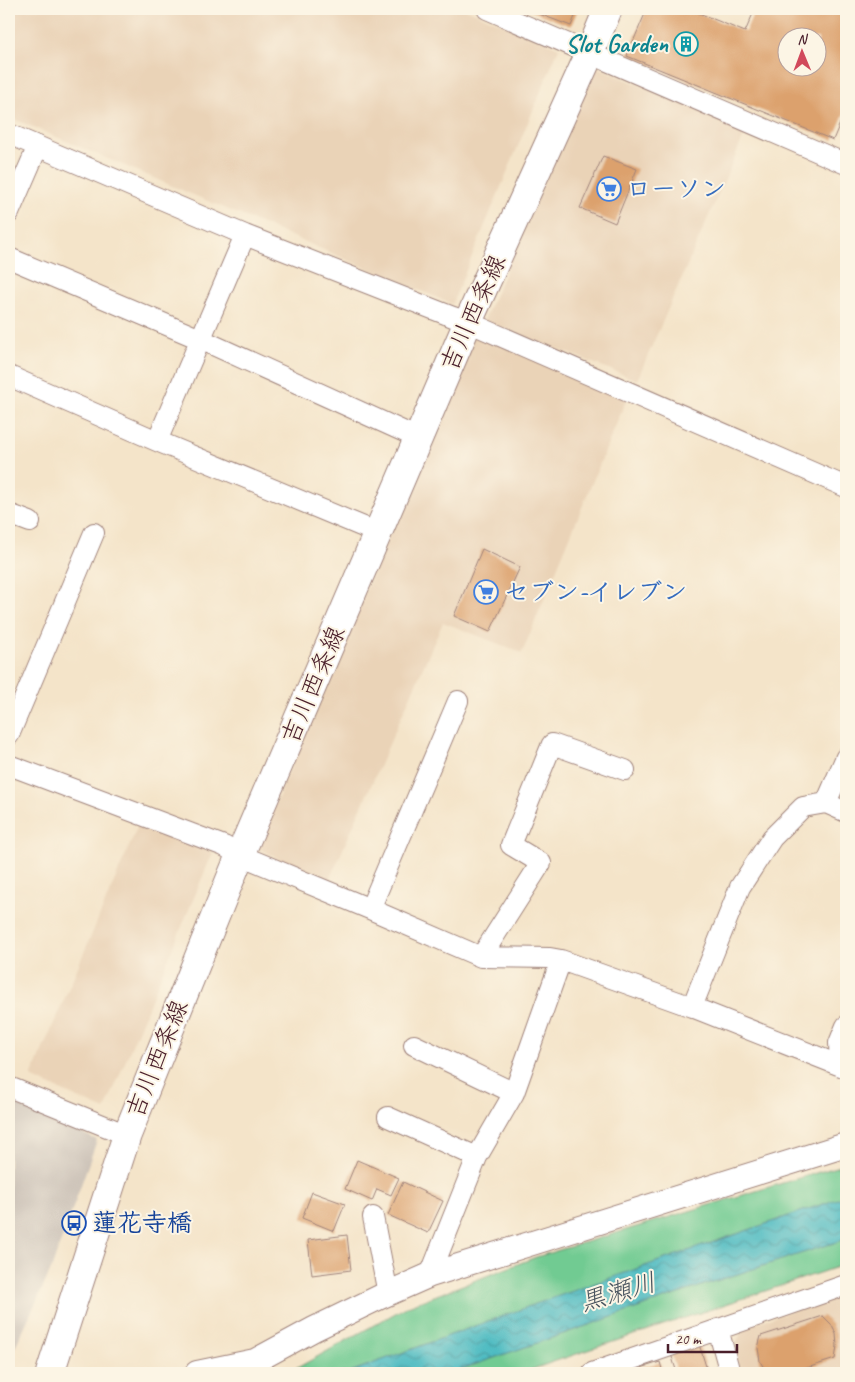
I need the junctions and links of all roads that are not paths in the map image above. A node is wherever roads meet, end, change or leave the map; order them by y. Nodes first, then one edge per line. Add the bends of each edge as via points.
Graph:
1 (487, 9) edge
2 (608, 9) edge
3 (590, 53) junction
4 (9, 134) edge
5 (38, 146) junction
6 (846, 164) edge
7 (9, 213) edge
8 (244, 235) junction
9 (9, 258) edge
10 (468, 322) junction
11 (200, 339) junction
12 (9, 376) edge
13 (418, 438) junction
14 (157, 441) junction
15 (846, 487) edge
16 (9, 514) edge
17 (30, 522) dead end
18 (94, 533) dead end
19 (378, 533) junction
20 (458, 701) dead end
21 (9, 734) edge
22 (846, 757) edge
23 (9, 765) edge
24 (625, 770) dead end
25 (826, 803) junction
26 (846, 812) edge
27 (240, 855) junction
28 (370, 909) junction
29 (481, 957) junction
30 (561, 960) junction
31 (692, 1007) junction
32 (846, 1026) edge
33 (414, 1045) dead end
34 (843, 1066) edge
35 (9, 1087) edge
36 (514, 1093) junction
37 (388, 1117) dead end
38 (127, 1135) junction
39 (846, 1144) edge
40 (477, 1157) junction
41 (373, 1217) dead end
42 (430, 1276) junction
43 (846, 1285) edge
44 (388, 1294) junction
45 (718, 1329) junction
46 (50, 1373) edge
47 (198, 1373) edge
48 (592, 1373) edge
49 (730, 1373) edge

1 - 3 street
2 - 3 main road, 吉川西条線
3 - 6 street
3 - 10 main road, 吉川西条線
4 - 5 street
5 - 7 street
5 - 8 street
8 - 10 street
8 - 11 street
9 - 11 street
10 - 13 main road, 吉川西条線
10 - 15 street
11 - 13 street
11 - 14 street
12 - 14 street
13 - 19 main road, 吉川西条線
14 - 19 street
16 - 17 street
18 - 21 street
19 - 27 main road, 吉川西条線
20 - 28 street
22 - 25 street
23 - 27 street via 224,846
24 - 29 street via 552,744 510,845 541,863
25 - 26 street
25 - 31 street via 804,806 772,838 740,887
27 - 28 street
27 - 38 main road, 吉川西条線
28 - 29 street
29 - 30 street
30 - 31 street
30 - 36 street
31 - 34 street
32 - 34 street via 839,1042
33 - 36 street
35 - 38 street
36 - 40 street
37 - 40 street
38 - 46 main road, 吉川西条線
39 - 42 street
40 - 42 street
41 - 44 street
42 - 44 street
43 - 45 street
44 - 47 street via 255,1361
45 - 48 street
45 - 49 street

